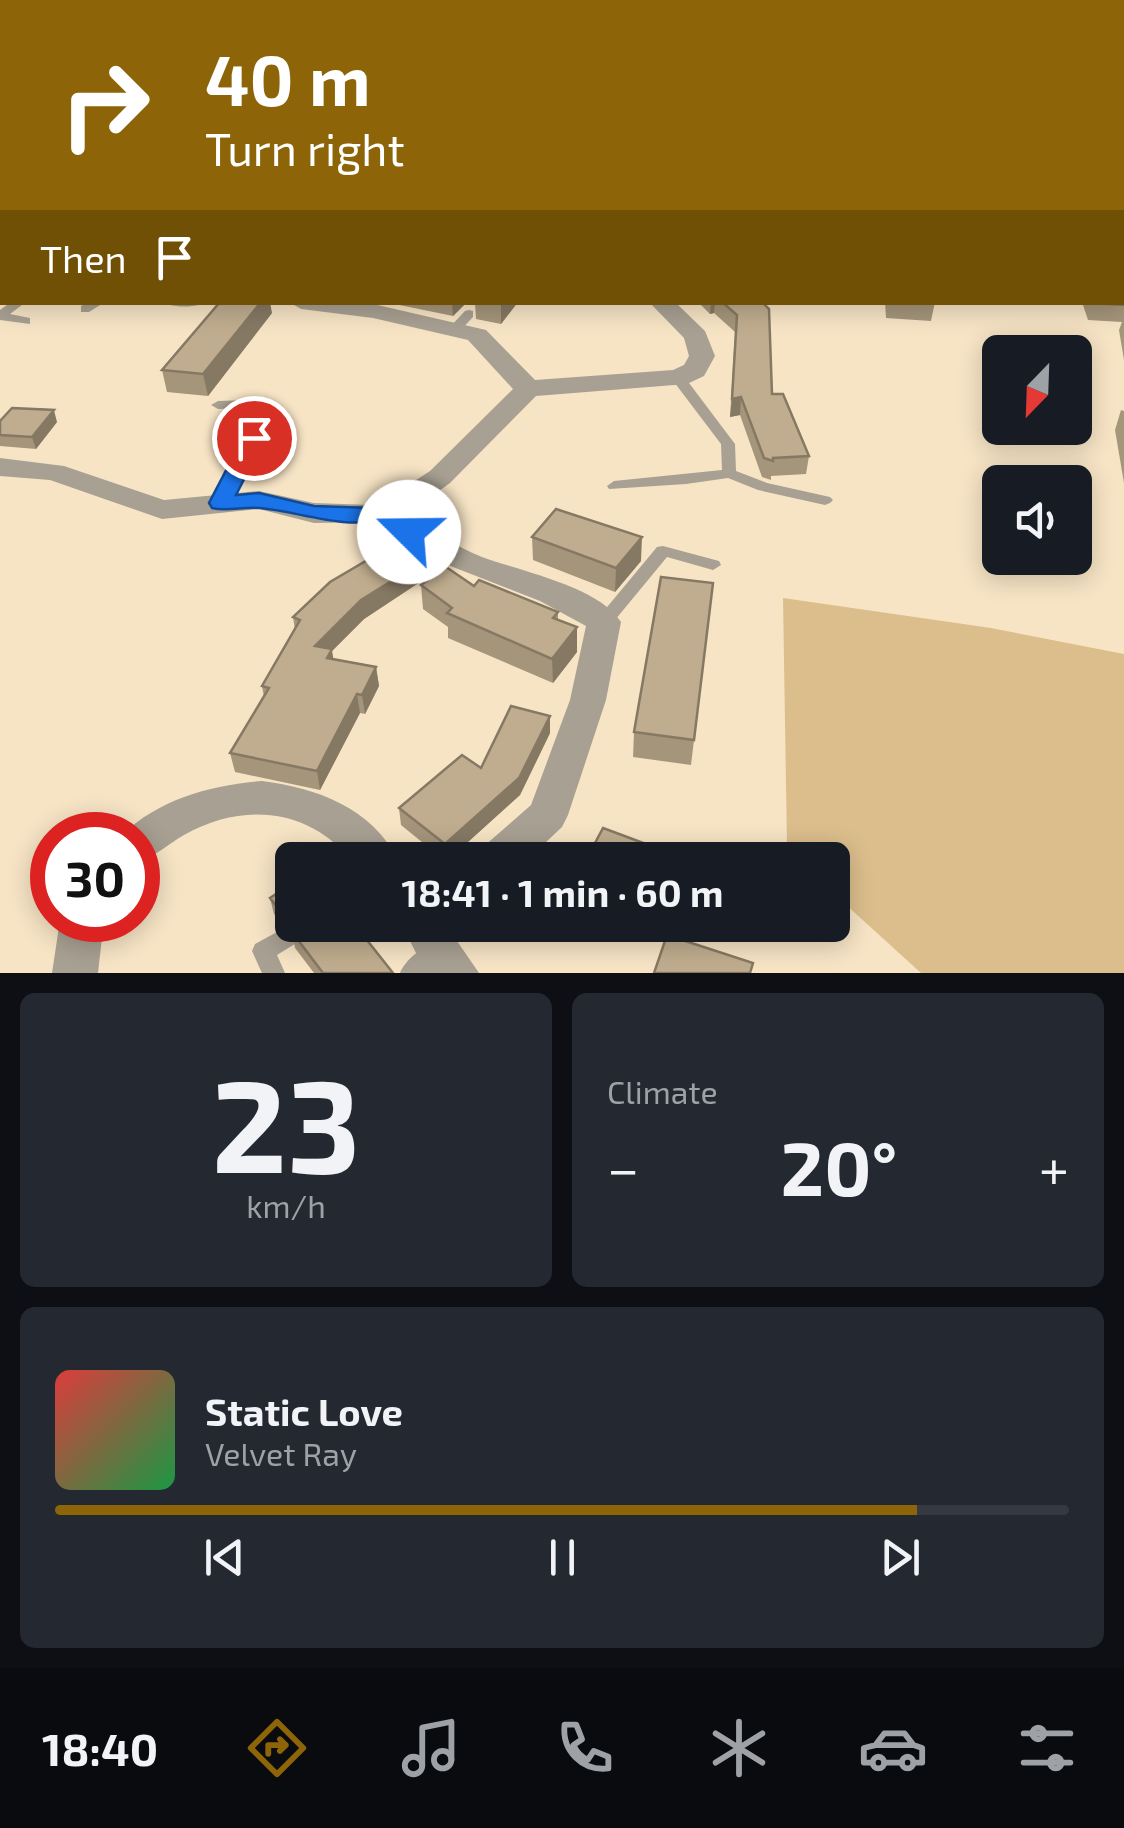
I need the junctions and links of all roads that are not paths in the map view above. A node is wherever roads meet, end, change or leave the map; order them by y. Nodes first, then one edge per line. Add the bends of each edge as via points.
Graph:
1 (94, 305) edge
2 (325, 305) edge
3 (664, 305) edge
4 (85, 310) dead end
5 (470, 313) edge
6 (0, 316) edge
7 (26, 321) dead end
8 (678, 378) junction
9 (528, 389) junction
10 (218, 404) dead end
11 (0, 466) edge
12 (729, 473) junction
13 (614, 486) dead end
14 (825, 500) dead end
15 (220, 503) junction
16 (391, 511) junction
17 (714, 565) dead end
18 (604, 622) junction
19 (160, 826) edge
20 (365, 842) edge
21 (518, 842) edge
22 (79, 942) edge
23 (278, 942) edge
24 (74, 973) edge
25 (274, 973) edge

1 - 4 lane
2 - 5 street
3 - 8 street via 696,336 702,356 695,370
5 - 9 street via 476,335
6 - 7 lane
8 - 9 street
8 - 12 lane via 728,444
9 - 16 street via 440,477
10 - 15 lane via 265,412
11 - 15 street via 54,472 162,510
12 - 13 lane
12 - 14 lane
15 - 16 street via 259,500 314,513
16 - 18 street via 415,538 473,567 585,606
17 - 18 lane via 663,551
18 - 21 street via 588,700 548,815
19 - 20 street via 222,800 282,797 322,808
22 - 24 street
23 - 25 lane via 263,952

